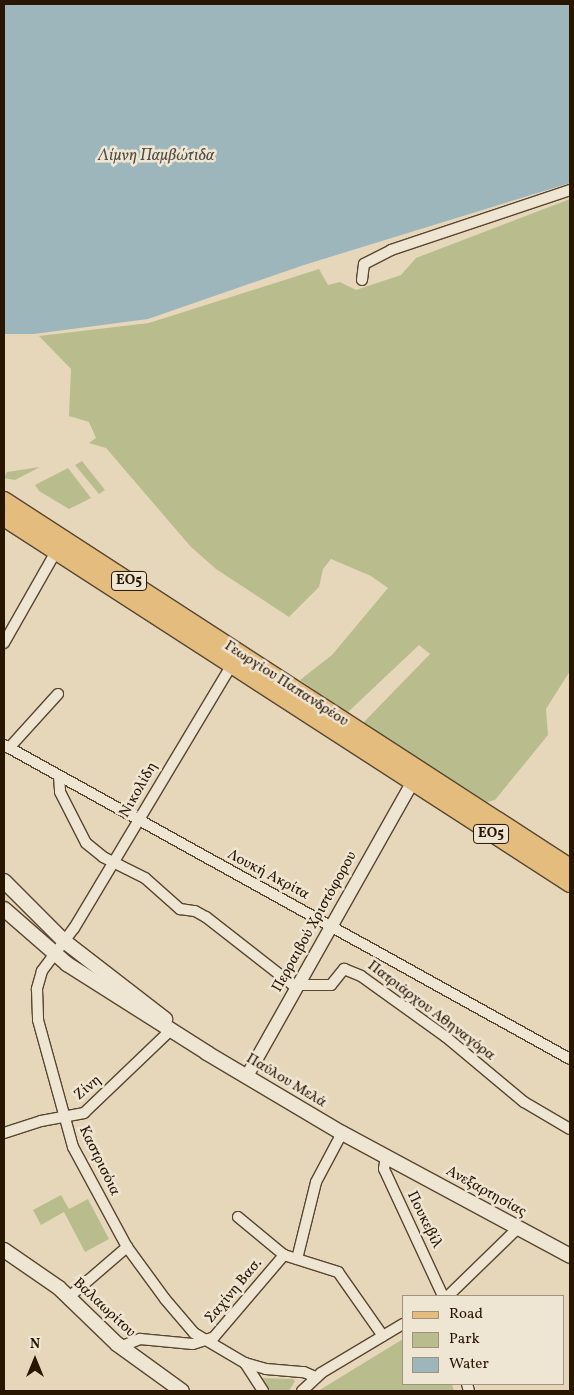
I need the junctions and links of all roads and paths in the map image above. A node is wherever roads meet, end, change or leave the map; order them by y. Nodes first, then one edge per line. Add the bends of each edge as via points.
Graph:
1 (570, 190) edge
2 (362, 280) dead end
3 (4, 500) edge
4 (4, 518) edge
5 (60, 545) junction
6 (4, 643) edge
7 (235, 659) junction
8 (58, 694) dead end
9 (6, 747) edge
10 (59, 776) junction
11 (415, 777) junction
12 (138, 822) junction
13 (114, 862) junction
14 (570, 867) edge
15 (4, 881) edge
16 (570, 884) edge
17 (4, 909) edge
18 (330, 926) junction
19 (64, 941) junction
20 (54, 955) junction
21 (298, 986) junction
22 (172, 1029) junction
23 (570, 1059) edge
24 (247, 1076) junction
25 (63, 1117) junction
26 (570, 1130) edge
27 (4, 1133) edge
28 (342, 1133) junction
29 (386, 1156) junction
30 (238, 1217) dead end
31 (517, 1228) junction
32 (127, 1246) junction
33 (4, 1250) edge
34 (284, 1255) junction
35 (570, 1256) edge
36 (297, 1260) junction
37 (443, 1295) edge
38 (449, 1295) edge
39 (69, 1297) junction
40 (402, 1325) edge
41 (383, 1336) junction
42 (205, 1341) junction
43 (120, 1346) junction
44 (245, 1363) junction
45 (314, 1377) junction
46 (182, 1391) edge
47 (263, 1391) edge
48 (302, 1391) edge

1 - 2 street via 390,250 364,264
3 - 5 main road, Γεωργίου Παπανδρέου / ΕΟ5
4 - 5 main road, Γεωργίου Παπανδρέου / ΕΟ5
5 - 6 street
5 - 7 main road, Γεωργίου Παπανδρέου / ΕΟ5
7 - 11 main road, Γεωργίου Παπανδρέου / ΕΟ5
7 - 12 street, Νικολίδη
8 - 9 street
9 - 10 street, Λουκή Ακρίτα
10 - 12 street, Λουκή Ακρίτα
10 - 13 street via 60,792 86,843
11 - 14 main road, Γεωργίου Παπανδρέου / ΕΟ5
11 - 16 main road, Γεωργίου Παπανδρέου / ΕΟ5
11 - 18 street, Περραιβού Χριστόφορου
12 - 13 street, Νικολίδη
12 - 18 street, Λουκή Ακρίτα
13 - 19 street, Νικολίδη
13 - 21 street via 145,878 180,910 196,911 206,917 283,979
15 - 19 main road, Παύλου Μελά
17 - 20 main road, Παύλου Μελά
18 - 21 street, Περραιβού Χριστόφορου
18 - 23 street, Λουκή Ακρίτα
19 - 20 street, Καστρισόια
19 - 22 main road, Παύλου Μελά via 160,1014
20 - 22 main road, Παύλου Μελά via 111,994
20 - 25 street, Καστρισόια via 38,982 37,1010 40,1034
21 - 24 street, Περραιβού Χριστόφορου
21 - 26 street, Πατριάρχου Αθηναγόρα via 331,985 344,969 361,976 446,1037 524,1102
22 - 24 main road, Παύλου Μελά
22 - 25 street, Ζίνη via 98,1102 80,1114
24 - 28 main road, Παύλου Μελά
25 - 27 street, Ζίνη
25 - 32 street, Καστρισόια via 72,1147
28 - 29 main road, Παύλου Μελά
28 - 36 street via 316,1182
29 - 31 main road, Ανεξαρτησίας
29 - 37 street, Πουκεβίλ via 384,1169
30 - 34 street
31 - 35 main road, Ανεξαρτησίας
31 - 38 street
32 - 39 street
32 - 42 street, Καστρισόια via 179,1317
33 - 39 main road, Βαλαωρίτου
34 - 36 street
34 - 42 street, Σαχίνη Βασ. via 219,1333
36 - 41 street via 338,1272
39 - 43 main road, Βαλαωρίτου
40 - 41 street
41 - 45 street
42 - 43 street via 193,1344 140,1339
42 - 44 street, Καστρισόια
43 - 46 main road, Βαλαωρίτου
44 - 45 street, Καστρισόια via 266,1370 304,1372
44 - 47 street
45 - 48 street

